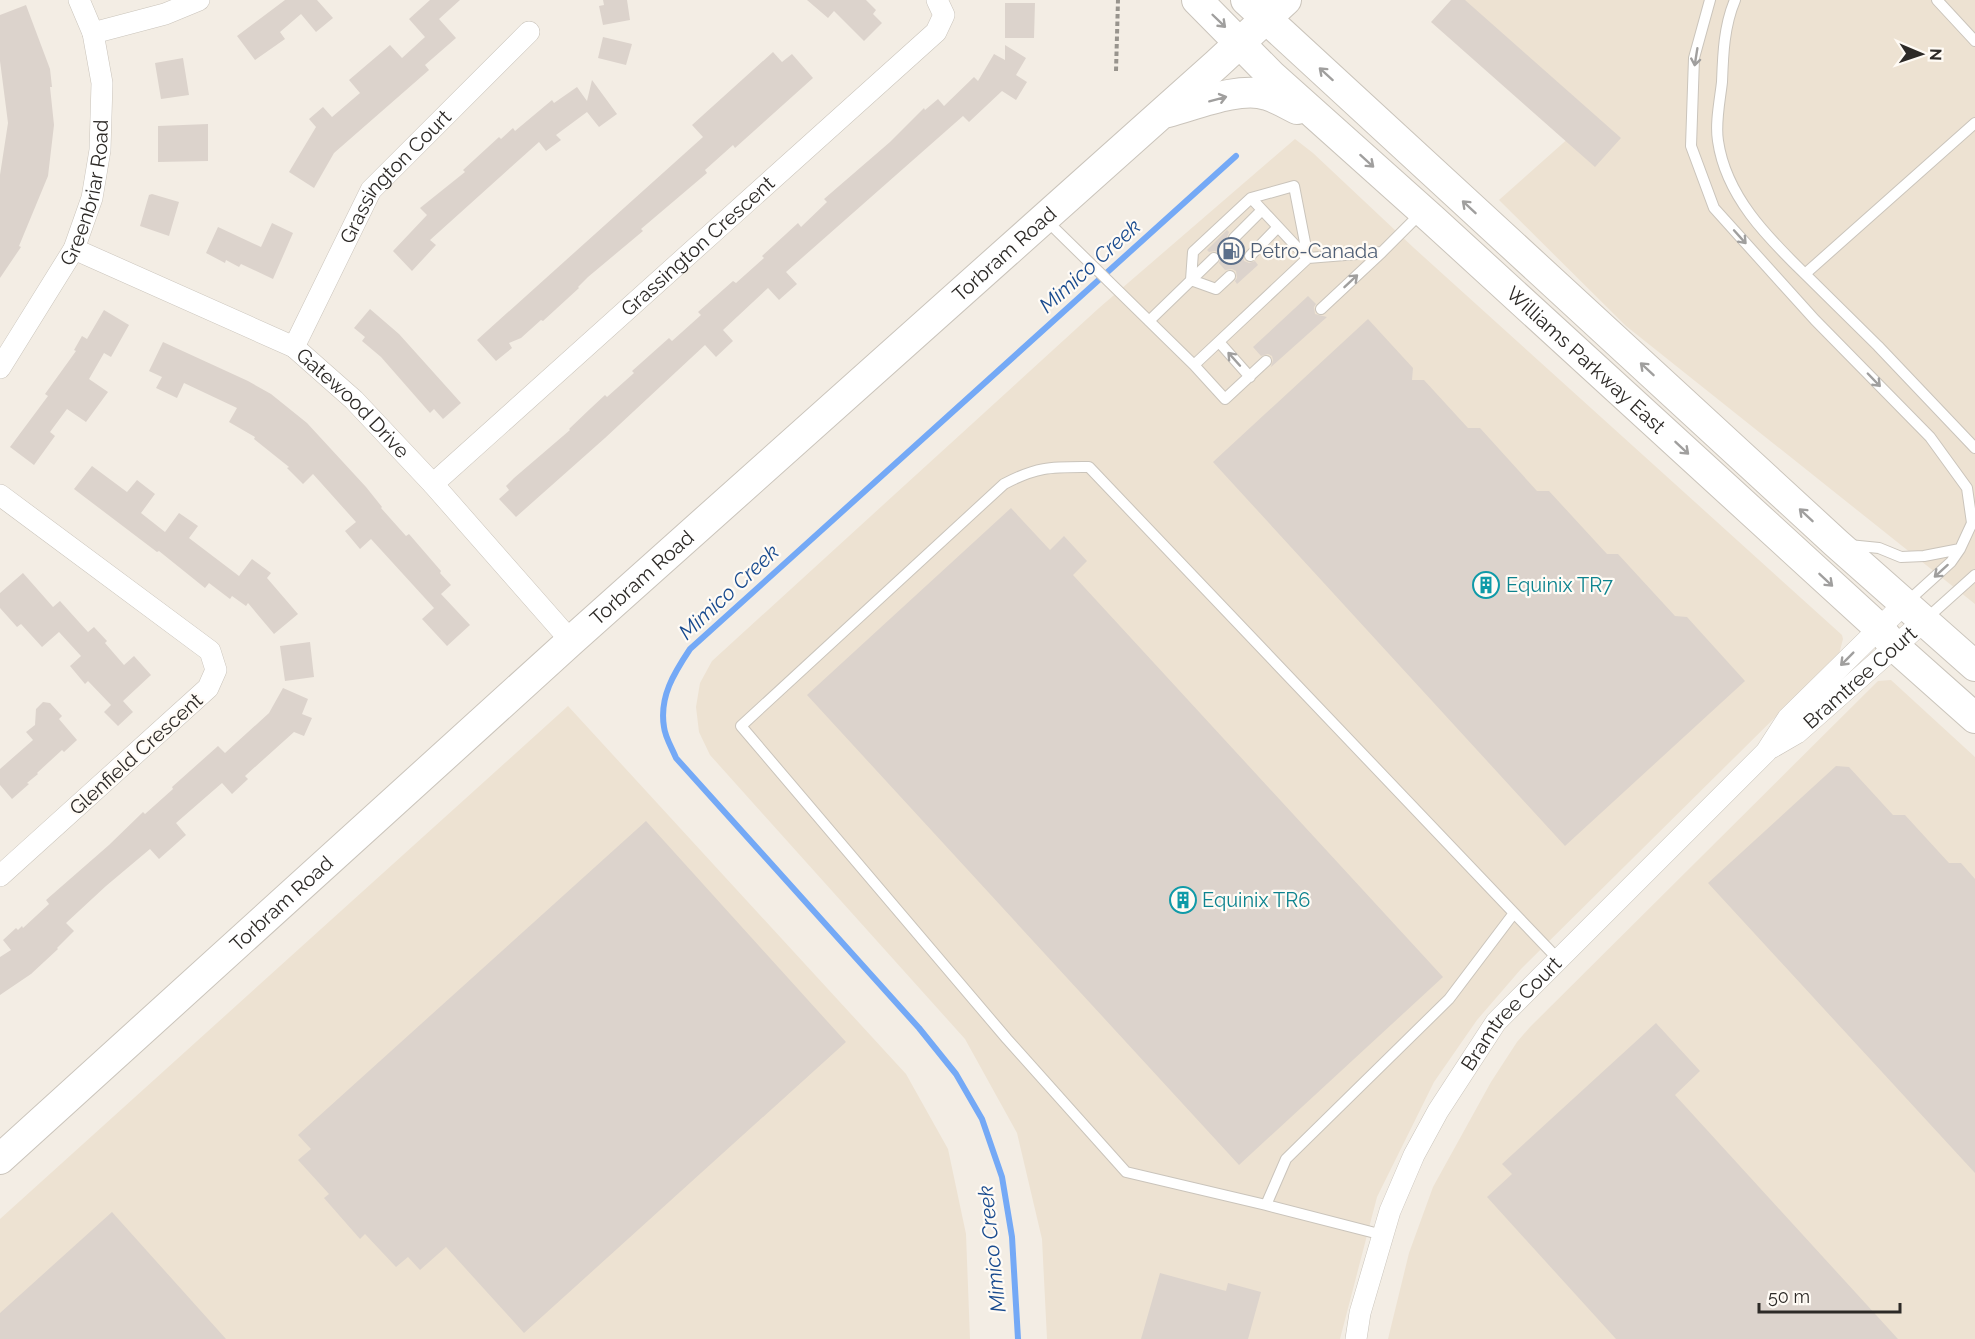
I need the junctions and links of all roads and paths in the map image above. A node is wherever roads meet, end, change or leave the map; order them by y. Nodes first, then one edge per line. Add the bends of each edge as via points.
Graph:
1 (79, 0) edge
2 (199, 0) edge
3 (937, 0) edge
4 (1118, 0) edge
5 (1197, 0) edge
6 (1710, 0) edge
7 (1735, 0) edge
8 (1936, 0) edge
9 (1266, 6) edge
10 (529, 32) dead end
11 (93, 33) junction
12 (1975, 41) edge
13 (1241, 43) junction
14 (1116, 71) dead end
15 (1162, 114) junction
16 (1324, 122) junction
17 (1975, 123) edge
18 (1251, 198) junction
19 (1262, 210) junction
20 (1423, 211) junction
21 (1044, 218) junction
22 (1278, 227) junction
23 (1234, 238) dead end
24 (74, 249) junction
25 (1382, 252) junction
26 (1250, 256) dead end
27 (1214, 258) dead end
28 (1308, 258) junction
29 (1805, 274) junction
30 (1230, 276) dead end
31 (1191, 280) junction
32 (1320, 309) dead end
33 (1149, 321) junction
34 (1219, 342) junction
35 (294, 347) junction
36 (1266, 361) dead end
37 (1194, 365) junction
38 (0, 368) edge
39 (1250, 377) junction
40 (1975, 448) edge
41 (433, 484) junction
42 (0, 495) edge
43 (1836, 543) junction
44 (1960, 549) junction
45 (1975, 575) edge
46 (1914, 613) junction
47 (1886, 637) junction
48 (571, 641) junction
49 (1975, 666) edge
50 (1975, 718) edge
51 (0, 876) edge
52 (1514, 913) junction
53 (1558, 959) junction
54 (0, 1159) edge
55 (1266, 1205) junction
56 (1383, 1235) junction
57 (1356, 1339) edge

1 - 11 street, Greenbriar Road
2 - 11 street via 165,14
3 - 41 street, Grassington Crescent via 944,15 936,32
4 - 14 path
5 -> 13 main road, Williams Parkway East
6 -> 44 lane via 1695,58 1691,146 1714,208 1815,320 1929,437 1967,489 1972,524
7 - 29 lane via 1726,30 1718,140 1726,176 1774,244
8 - 12 lane
9 - 13 main road, Torbram Road
43 -> 9 main road, Williams Parkway East
10 - 35 street, Grassington Court via 371,190
11 - 24 street, Greenbriar Road via 102,83 100,150 92,198
13 - 15 main road, Torbram Road
13 - 16 main road, Williams Parkway East
15 -> 16 main road via 1252,92 1267,94
15 - 21 main road, Torbram Road
16 -> 20 main road, Williams Parkway East
17 - 29 lane
18 - 19 lane
18 - 28 lane via 1294,186
18 - 31 lane via 1193,252
19 - 22 lane
19 - 23 lane
20 - 25 lane
20 -> 47 main road, Williams Parkway East
21 - 33 lane
21 - 48 main road, Torbram Road
22 - 26 lane
22 - 28 lane
24 - 35 street, Gatewood Drive
24 - 38 street, Greenbriar Road
25 - 28 lane
32 -> 25 lane
27 - 31 lane
28 - 34 lane
29 - 40 lane
30 - 31 lane via 1216,289
31 - 33 lane
33 - 37 lane
34 - 37 lane
39 -> 34 lane
35 - 41 street, Gatewood Drive via 354,400
36 - 39 lane
37 - 39 lane via 1225,399
41 - 48 street, Gatewood Drive
42 - 51 street, Glenfield Crescent via 210,651 216,670 208,688
43 - 44 lane via 1879,548 1901,557
43 - 46 main road, Williams Parkway East
44 -> 46 lane
45 - 46 lane
46 - 47 street, Bramtree Court
46 - 49 main road, Williams Parkway East
47 - 50 main road, Williams Parkway East
47 - 53 street, Bramtree Court via 1788,718 1766,752
48 - 54 main road, Torbram Road
52 - 53 lane
52 - 55 lane via 1449,999 1286,1159
52 - 55 lane via 1089,467 1027,472 1004,484 741,726 999,1030 1126,1172
53 - 56 street, Bramtree Court via 1496,1023 1438,1111 1414,1155
55 - 56 lane
56 - 57 street, Bramtree Court

